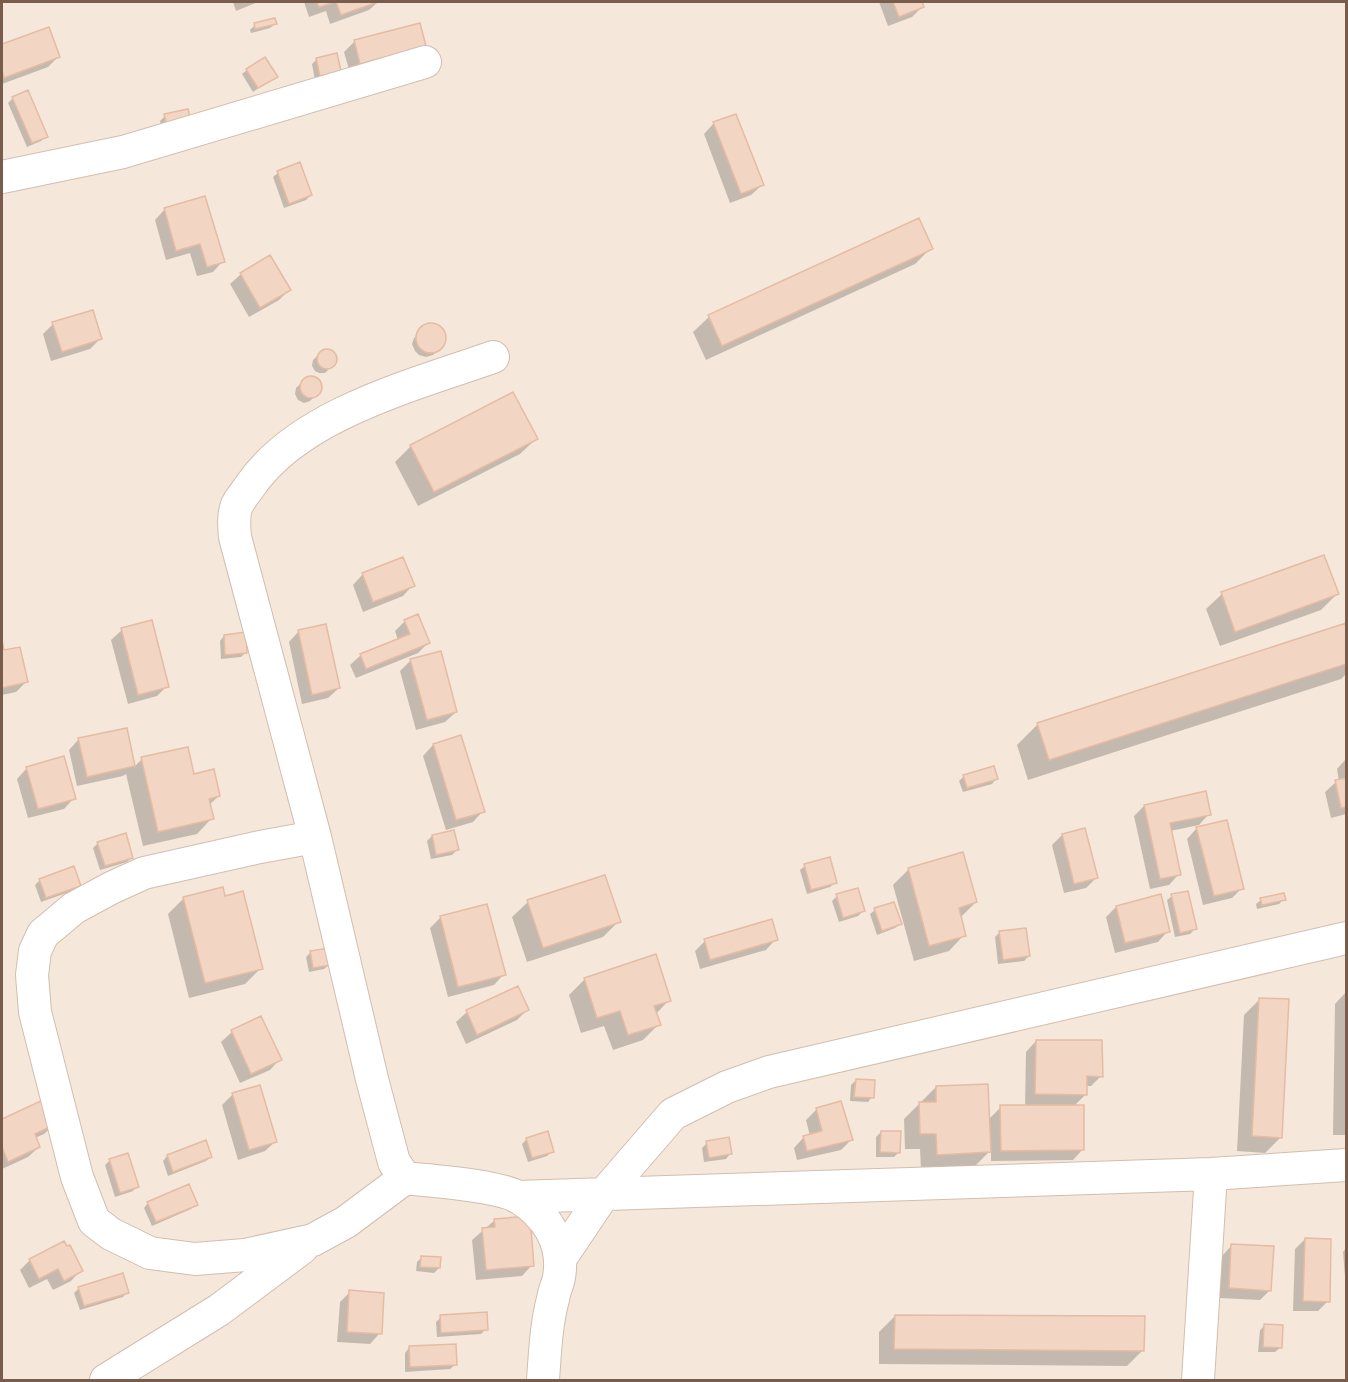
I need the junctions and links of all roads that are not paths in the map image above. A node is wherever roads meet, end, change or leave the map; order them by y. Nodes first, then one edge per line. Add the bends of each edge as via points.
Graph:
1 (425, 62) dead end
2 (2, 177) edge
3 (493, 357) dead end
4 (315, 837) junction
5 (1347, 938) edge
6 (1347, 1165) edge
7 (1211, 1174) junction
8 (405, 1178) junction
9 (603, 1195) junction
10 (517, 1197) junction
11 (313, 1240) junction
12 (560, 1259) junction
13 (106, 1380) edge
14 (543, 1380) edge
15 (1198, 1380) edge

1 - 2 street via 123,152
3 - 4 street via 354,407 318,426 270,463 237,506 235,537
4 - 8 street via 372,1079 394,1162
4 - 11 street via 144,873 111,888 74,908 43,934 35,951 32,975 35,1012 77,1178 94,1221 111,1234 150,1252 195,1259 244,1255
5 - 9 street via 770,1072 727,1087 673,1114
6 - 7 street
7 - 9 street
7 - 15 street
8 - 10 street
8 - 11 street via 346,1222
9 - 10 street
9 - 12 street
10 - 12 street via 548,1222
11 - 13 street via 219,1310
12 - 14 street

